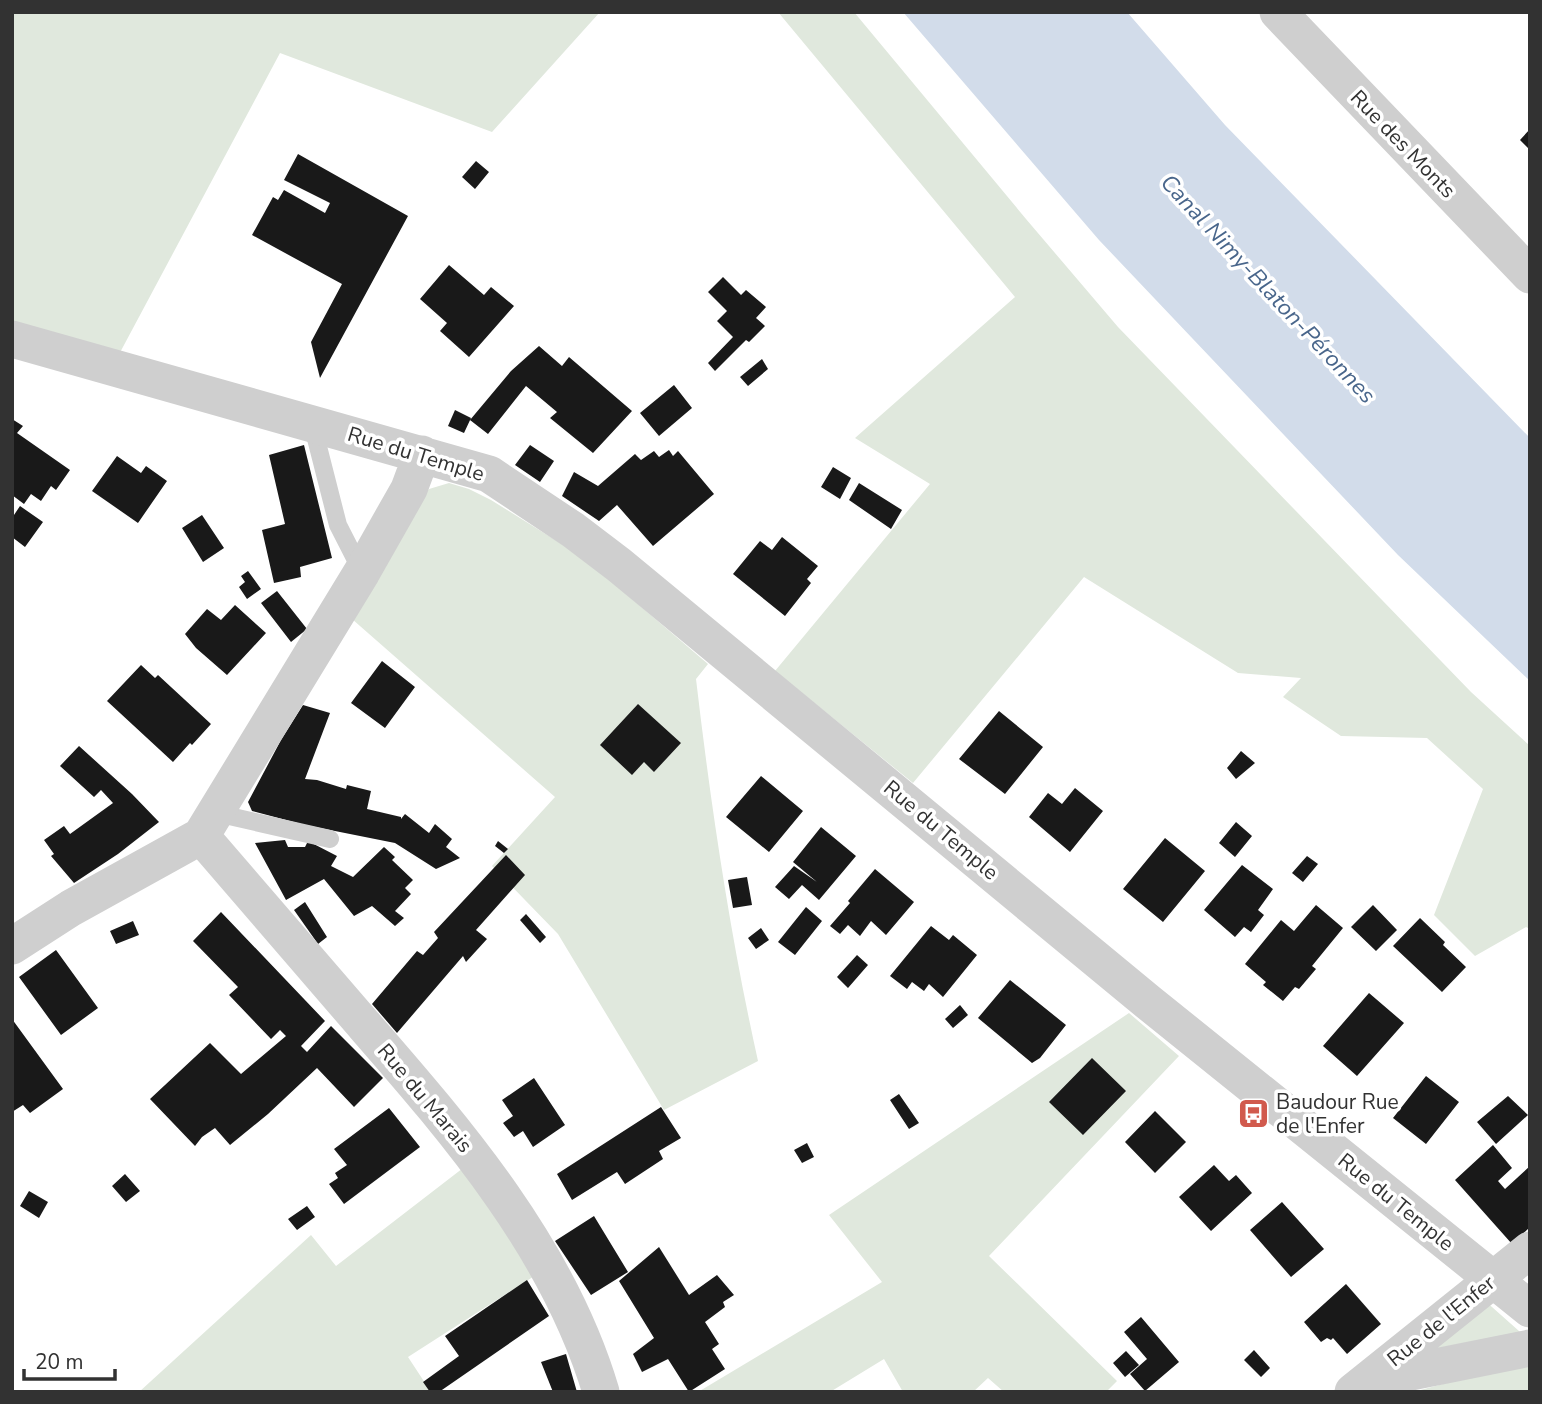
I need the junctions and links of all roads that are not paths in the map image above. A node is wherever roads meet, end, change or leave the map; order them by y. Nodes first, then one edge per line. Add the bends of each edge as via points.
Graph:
1 (1278, 12) edge
2 (1530, 275) edge
3 (12, 339) edge
4 (312, 423) junction
5 (422, 454) junction
6 (362, 572) junction
7 (209, 825) junction
8 (330, 839) dead end
9 (12, 946) edge
10 (1530, 1250) edge
11 (1492, 1280) junction
12 (1530, 1309) edge
13 (1530, 1348) edge
14 (1360, 1386) edge
15 (601, 1392) edge

1 - 2 street, Rue des Monts
3 - 4 street, Rue du Temple
4 - 5 street, Rue du Temple
4 - 6 lane, Rue du Temple via 338,525
5 - 6 street via 409,489
5 - 11 street, Rue du Temple via 489,474 619,565
6 - 7 street
7 - 8 lane
7 - 9 street
7 - 15 street, Rue du Marais via 491,1179 534,1244 569,1311
10 - 11 street, Rue de l'Enfer
11 - 12 street, Rue du Temple
11 - 14 street, Rue de l'Enfer
13 - 14 street

